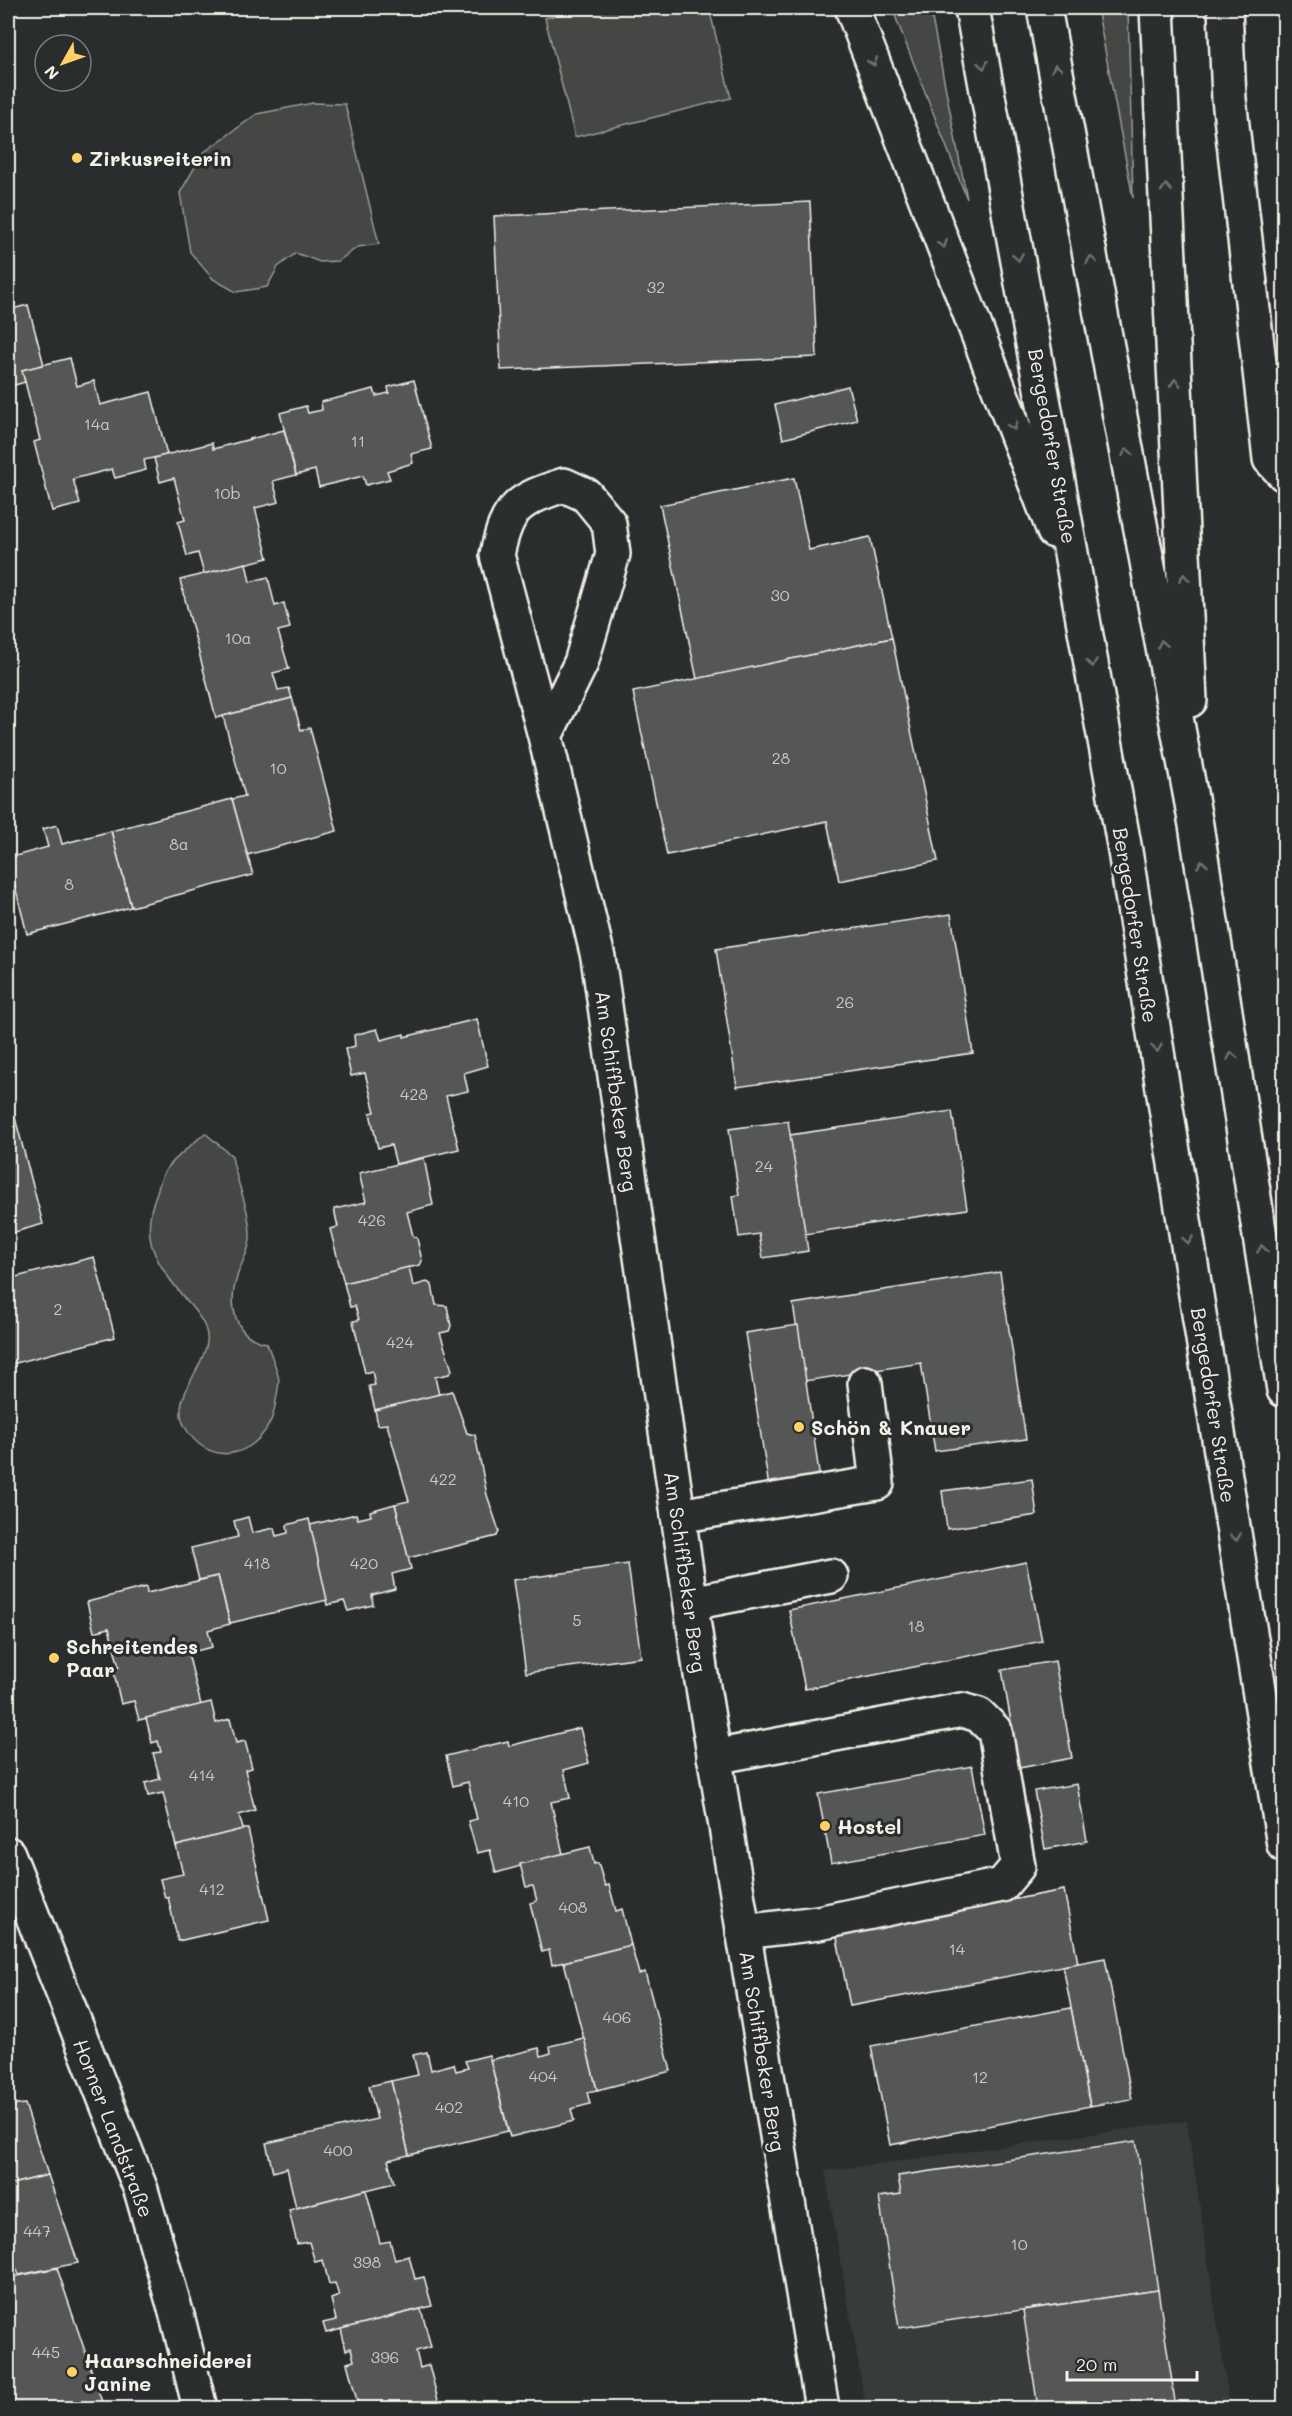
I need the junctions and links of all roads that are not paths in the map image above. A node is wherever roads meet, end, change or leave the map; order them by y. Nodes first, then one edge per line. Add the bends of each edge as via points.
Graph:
1 (852, 8) edge
2 (972, 8) edge
3 (1044, 8) edge
4 (1157, 8) edge
5 (1225, 8) edge
6 (1284, 474) edge
7 (1082, 605) junction
8 (545, 736) junction
9 (1196, 825) junction
10 (865, 1383) dead end
11 (1284, 1390) edge
12 (678, 1516) junction
13 (831, 1576) dead end
14 (691, 1603) junction
15 (714, 1757) junction
16 (1284, 1845) edge
17 (8, 1854) edge
18 (743, 1932) junction
19 (200, 2409) edge
20 (822, 2409) edge

1 -> 7 main road
2 -> 7 main road, Bergedorfer Straße
9 -> 3 main road
9 -> 4 main road
5 - 6 main road via 1229,99 1270,459
7 -> 16 main road, Bergedorfer Straße via 1130,880
8 - 8 main road, Am Schiffbeker Berg via 497,555 502,529 514,507 564,485 586,495 609,523 613,554 581,663
8 - 12 main road, Am Schiffbeker Berg via 598,957
11 -> 9 main road
10 - 12 main road via 877,1483
12 - 14 main road, Am Schiffbeker Berg
13 - 14 main road
14 - 15 main road, Am Schiffbeker Berg
15 - 18 main road, Am Schiffbeker Berg
15 - 18 main road via 962,1710 979,1714 995,1731 1018,1866 1002,1885 818,1923
17 - 19 main road, Horner Landstraße via 141,2190
18 - 20 main road, Am Schiffbeker Berg

